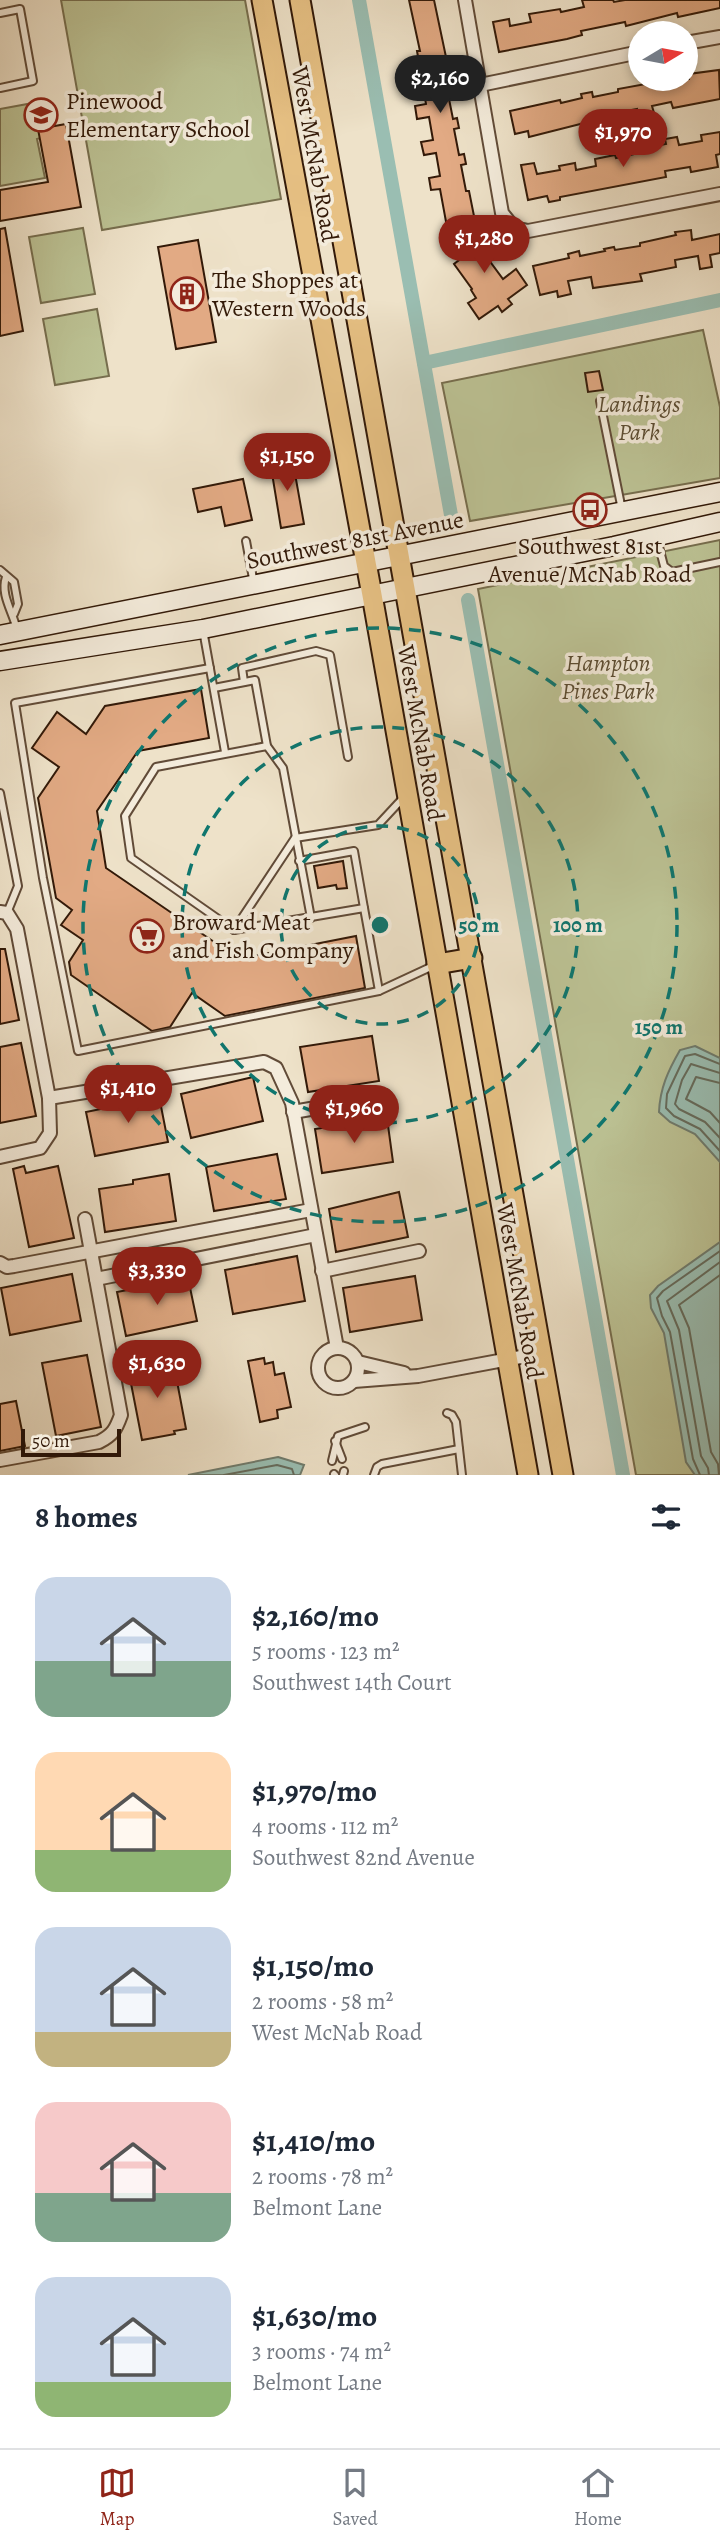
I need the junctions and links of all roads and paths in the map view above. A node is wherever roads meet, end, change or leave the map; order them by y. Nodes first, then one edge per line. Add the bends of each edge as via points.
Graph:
1 (262, 0) edge
2 (300, 0) edge
3 (465, 0) edge
4 (0, 13) edge
5 (720, 37) edge
6 (698, 41) edge
7 (628, 54) edge
8 (480, 85) junction
9 (0, 88) edge
10 (720, 194) edge
11 (600, 401) dead end
12 (720, 492) edge
13 (622, 512) junction
14 (720, 522) edge
15 (656, 537) junction
16 (246, 541) dead end
17 (401, 556) junction
18 (720, 562) edge
19 (366, 563) junction
20 (0, 570) edge
21 (6, 577) junction
22 (254, 585) junction
23 (406, 589) junction
24 (372, 595) junction
25 (14, 614) junction
26 (203, 629) junction
27 (9, 634) edge
28 (0, 661) edge
29 (210, 668) junction
30 (244, 682) junction
31 (214, 688) junction
32 (267, 746) junction
33 (225, 752) junction
34 (348, 757) dead end
35 (0, 793) edge
36 (407, 794) junction
37 (295, 838) junction
38 (299, 861) junction
39 (364, 908) junction
40 (3, 913) edge
41 (311, 918) junction
42 (234, 930) junction
43 (472, 958) junction
44 (437, 964) junction
45 (379, 991) junction
46 (385, 1096) dead end
47 (48, 1098) junction
48 (293, 1112) junction
49 (0, 1157) edge
50 (311, 1210) junction
51 (85, 1219) dead end
52 (316, 1235) junction
53 (419, 1251) dead end
54 (91, 1252) junction
55 (0, 1263) edge
56 (322, 1271) junction
57 (96, 1279) junction
58 (337, 1348) junction
59 (542, 1353) junction
60 (507, 1359) junction
61 (358, 1362) junction
62 (418, 1376) junction
63 (354, 1381) junction
64 (447, 1413) dead end
65 (366, 1427) dead end
66 (335, 1441) junction
67 (459, 1449) junction
68 (342, 1459) dead end
69 (0, 1460) edge
70 (332, 1461) dead end
71 (374, 1475) edge
72 (462, 1475) edge
73 (528, 1475) edge
74 (562, 1475) edge

1 - 19 main road, West McNab Road
2 - 17 main road, West McNab Road
3 - 8 street
4 - 9 lane via 20,9 33,81
5 - 6 street
7 - 8 street
8 - 10 street via 502,213 514,228 528,231
11 - 13 lane
12 - 13 street, Southwest 81st Avenue
13 - 17 street, Southwest 81st Avenue
14 - 15 street
15 - 18 lane via 664,566 672,572
15 - 23 street
16 - 22 lane
17 - 19 street, Southwest 81st Avenue
17 - 23 main road, West McNab Road
19 - 22 street, Southwest 81st Avenue
19 - 24 main road, West McNab Road
20 - 21 lane
21 - 25 lane via 2,584 6,606
21 - 25 lane via 14,582 18,604
22 - 27 street, Southwest 81st Avenue
23 - 24 street
23 - 43 main road, West McNab Road
24 - 26 street
24 - 36 main road, West McNab Road
25 - 27 lane
26 - 28 street
26 - 29 lane
29 - 31 lane
29 - 45 lane via 15,703 43,878 78,1051
30 - 31 lane
30 - 32 lane via 255,681
30 - 34 lane via 242,668 316,651 330,655
31 - 33 lane
32 - 33 lane
32 - 37 lane via 283,768
33 - 42 lane via 156,767 125,816 131,858
35 - 40 lane via 18,886
36 - 37 lane via 378,825
36 - 44 main road, West McNab Road
37 - 38 lane
37 - 42 lane
38 - 39 lane via 354,851
38 - 41 lane
39 - 41 lane
39 - 45 lane
40 - 47 street via 17,929
41 - 42 lane
43 - 44 main road
43 - 59 main road, West McNab Road
44 - 45 lane
44 - 60 main road, West McNab Road
46 - 48 street
47 - 48 street via 264,1062 276,1068
47 - 49 street via 50,1133 40,1148
48 - 50 street
50 - 52 street
50 - 54 street
51 - 54 street
52 - 56 street
52 - 57 street
53 - 56 street
54 - 55 street via 6,1267
54 - 57 street
56 - 58 street
57 - 69 street via 121,1415 117,1428 99,1442
58 - 61 street via 350,1352
58 - 63 street via 321,1358 320,1377 336,1389
59 - 60 street
59 - 74 main road, West McNab Road
60 - 62 street
60 - 73 main road, West McNab Road
61 - 62 street
61 - 63 street
62 - 63 street
64 - 67 lane via 456,1422
65 - 66 lane via 342,1433
66 - 68 lane
66 - 70 lane
67 - 71 lane via 382,1464
67 - 72 lane

